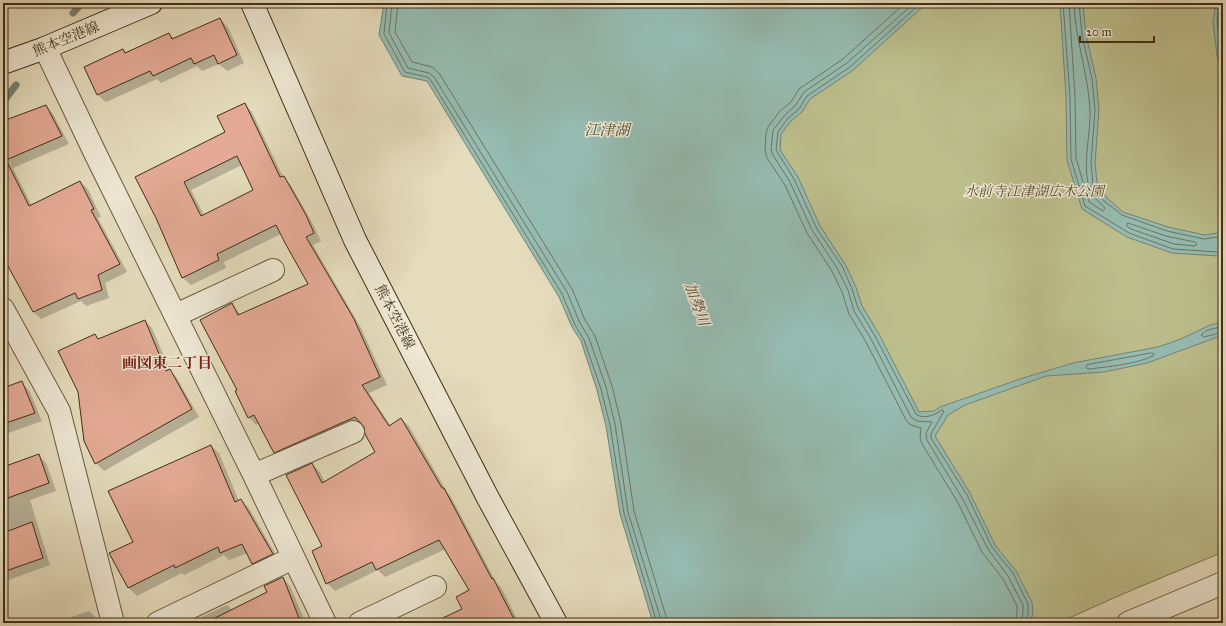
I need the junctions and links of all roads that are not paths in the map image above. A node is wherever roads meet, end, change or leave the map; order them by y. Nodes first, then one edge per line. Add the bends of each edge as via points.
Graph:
1 (151, 3) edge
2 (252, 3) edge
3 (45, 48) junction
4 (3, 63) edge
5 (273, 270) dead end
6 (3, 309) edge
7 (176, 315) junction
8 (353, 432) dead end
9 (254, 475) junction
10 (293, 558) junction
11 (1223, 583) edge
12 (435, 587) dead end
13 (168, 621) edge
14 (113, 623) edge
15 (325, 623) edge
16 (360, 623) edge
17 (556, 623) edge
18 (1128, 623) edge

1 - 3 street, 熊本空港線
2 - 17 street, 熊本空港線 via 355,240 488,498
3 - 4 street, 熊本空港線
3 - 7 street
5 - 7 street
6 - 14 street via 59,411
7 - 9 street
8 - 9 street
9 - 10 street
10 - 13 street
10 - 15 street
11 - 18 street
12 - 16 street

